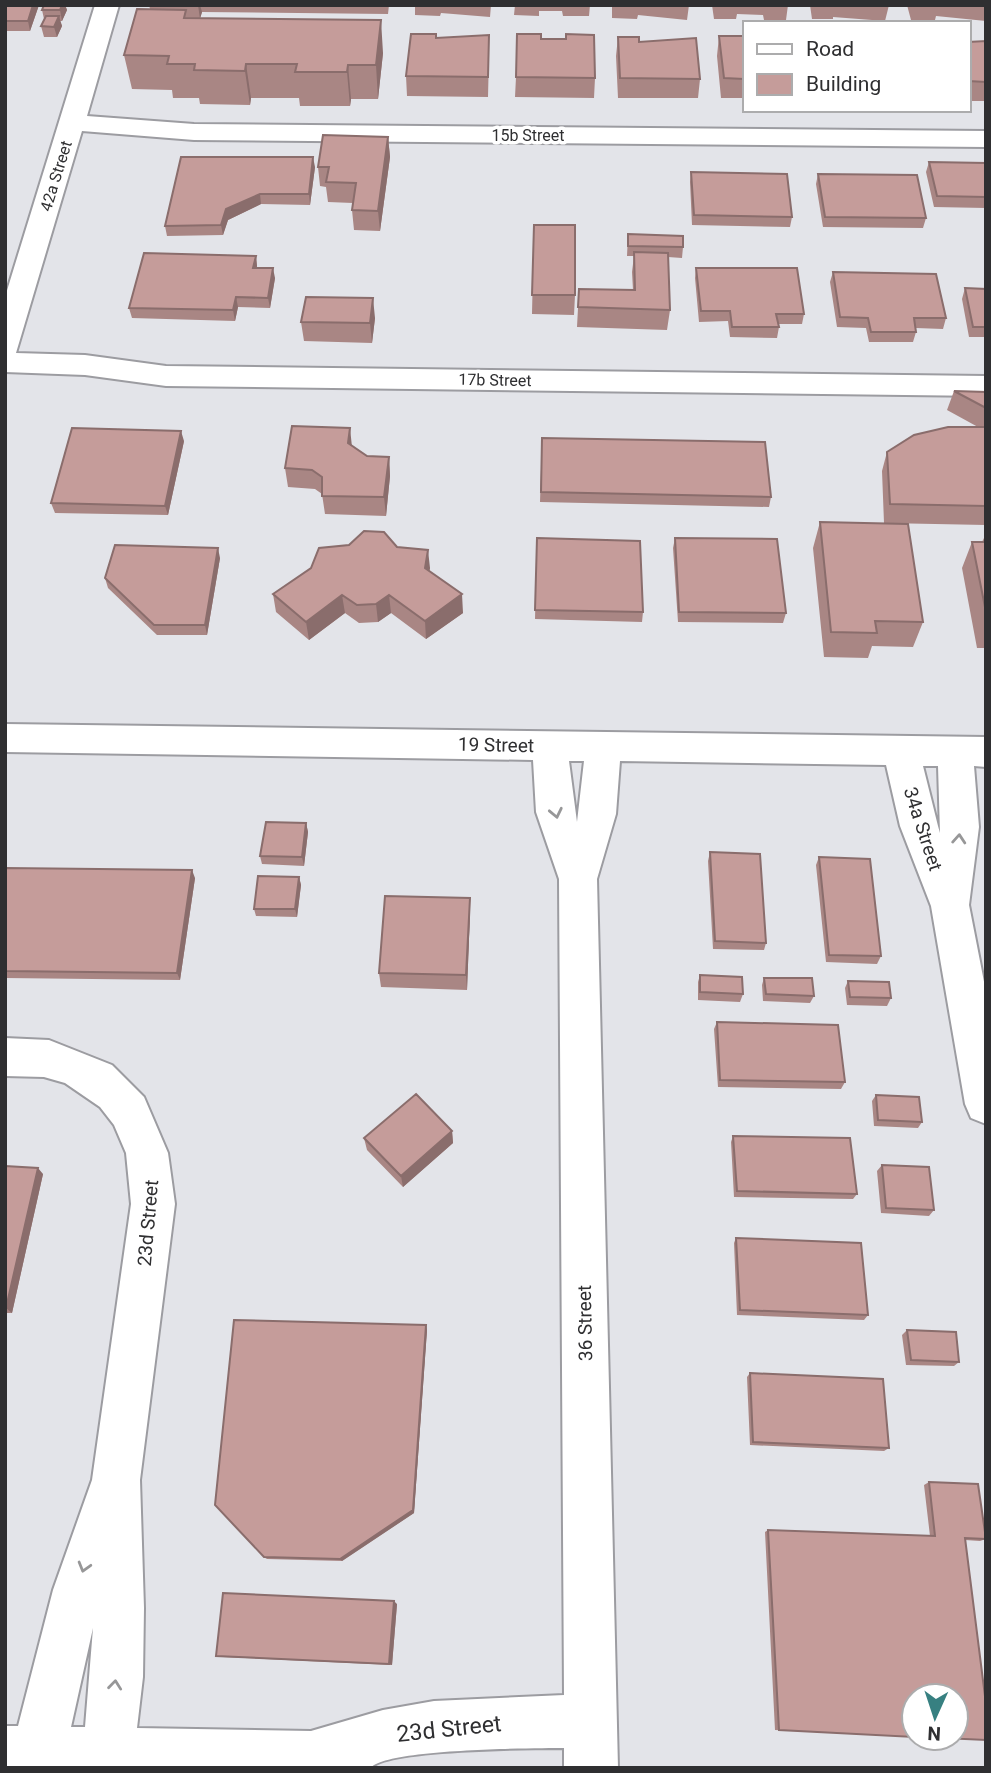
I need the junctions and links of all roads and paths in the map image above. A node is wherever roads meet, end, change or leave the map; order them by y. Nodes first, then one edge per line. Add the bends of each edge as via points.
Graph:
1 (107, 5) edge
2 (69, 132) junction
3 (986, 139) edge
4 (5, 346) edge
5 (5, 362) edge
6 (166, 376) junction
7 (5, 382) edge
8 (986, 386) edge
9 (5, 738) edge
10 (550, 746) junction
11 (602, 747) junction
12 (901, 751) junction
13 (971, 751) edge
14 (578, 879) junction
15 (950, 906) junction
16 (981, 1053) edge
17 (5, 1057) edge
18 (986, 1102) edge
19 (116, 1480) junction
20 (591, 1745) edge
21 (22, 1752) edge
22 (108, 1753) junction
23 (328, 1762) edge

1 - 2 street, 42a Street
2 - 3 street, 15b Street via 131,139 194,132
2 - 4 street, 42a Street
5 - 6 street, 17b Street via 85,365
6 - 7 street
6 - 8 street, 17b Street
9 - 10 street, 19 Street
10 - 11 street, 19 Street
10 -> 14 street, 36 Street via 555,812
11 - 12 street, 19 Street
11 - 14 street, 36 Street via 600,813
12 - 13 street, 19 Street
12 - 15 street, 34a Street via 919,826
15 -> 13 street, 34a Street
14 - 20 street, 36 Street
15 - 16 street, 34a Street
16 - 18 street, 34a Street
17 - 19 street, 23d Street via 48,1059 89,1074 122,1100 145,1136 153,1169 153,1204
19 -> 21 street, 23d Street
22 -> 19 street, 23d Street via 117,1677
20 - 23 street, 23d Street via 529,1721 457,1725 383,1736
21 - 22 street, 23d Street
22 - 23 street, 23d Street

